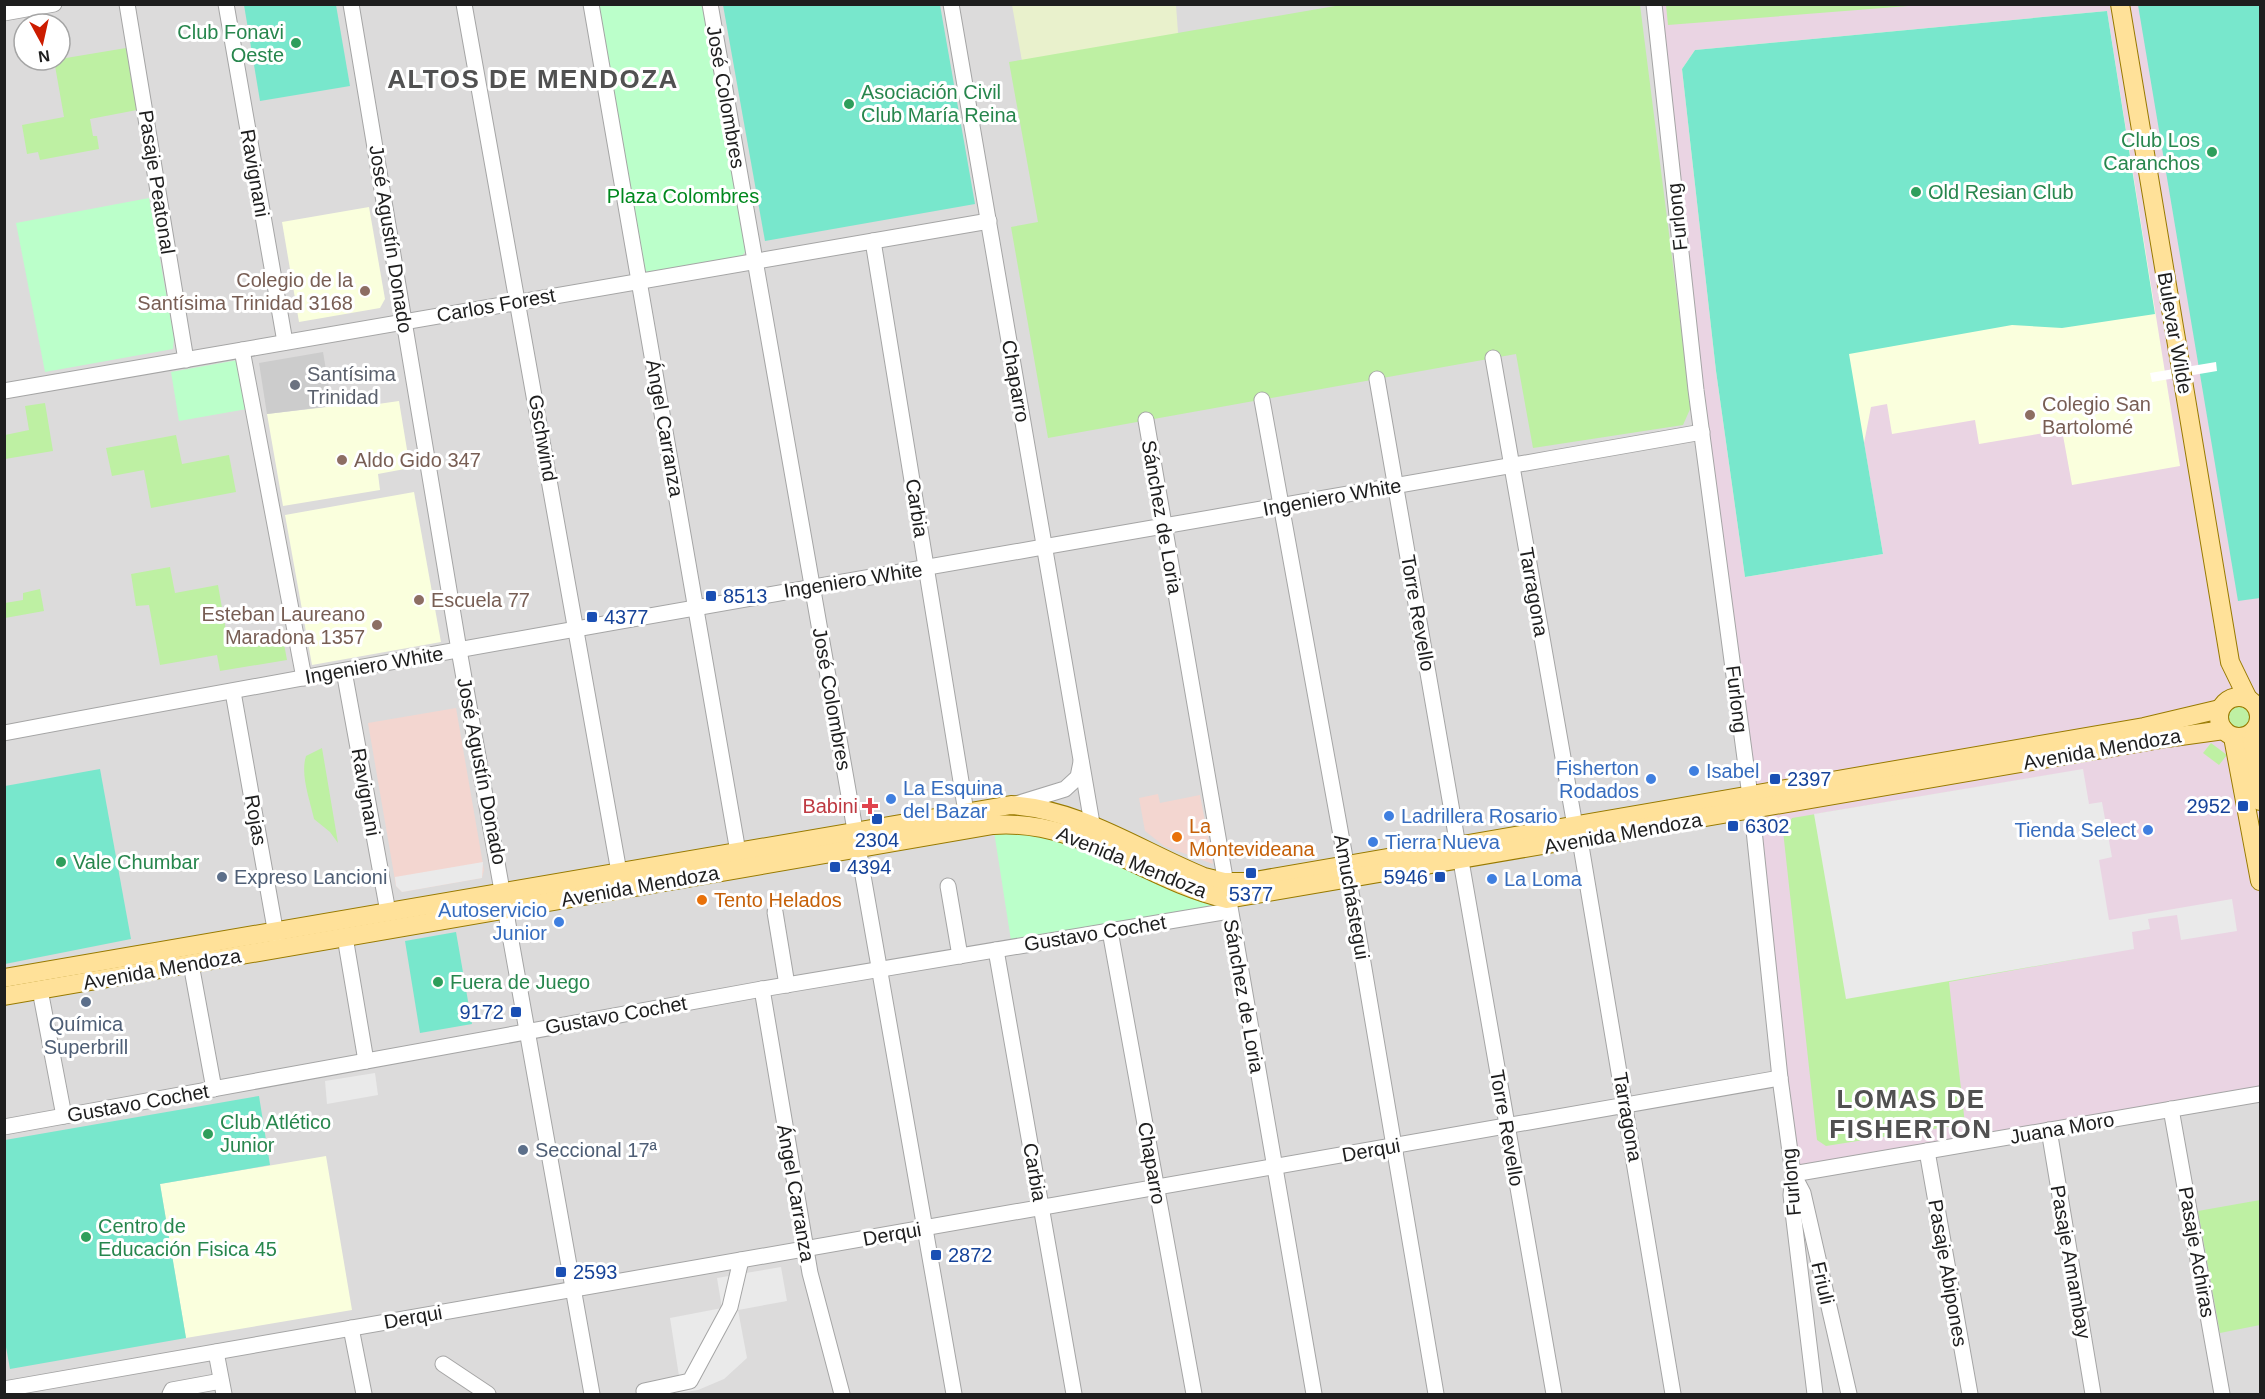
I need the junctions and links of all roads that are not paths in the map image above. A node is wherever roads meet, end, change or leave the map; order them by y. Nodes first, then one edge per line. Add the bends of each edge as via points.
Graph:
1 (54, 4) edge
2 (127, 4) edge
3 (226, 4) edge
4 (351, 4) edge
5 (464, 4) edge
6 (591, 4) edge
7 (710, 4) edge
8 (951, 4) edge
9 (1654, 4) edge
10 (2120, 4) edge
11 (4, 13) edge
12 (988, 221) junction
13 (873, 241) junction
14 (756, 261) junction
15 (639, 280) junction
16 (519, 302) junction
17 (403, 322) junction
18 (285, 342) junction
19 (242, 350) junction
20 (1493, 358) dead end
21 (186, 360) junction
22 (1377, 379) dead end
23 (4, 391) edge
24 (1262, 400) dead end
25 (1146, 420) dead end
26 (1702, 432) junction
27 (1512, 465) junction
28 (1396, 486) junction
29 (1281, 506) junction
30 (1164, 527) junction
31 (1045, 548) junction
32 (927, 568) junction
33 (812, 586) junction
34 (696, 608) junction
35 (576, 629) junction
36 (459, 650) junction
37 (2230, 662) junction
38 (344, 671) junction
39 (304, 678) junction
40 (233, 692) junction
41 (2254, 701) edge
42 (2222, 707) junction
43 (2258, 726) edge
44 (4, 733) edge
45 (2228, 733) junction
46 (1081, 759) junction
47 (2260, 801) edge
48 (1751, 803) junction
49 (1011, 805) junction
50 (966, 812) junction
51 (1092, 825) junction
52 (1577, 833) junction
53 (857, 840) junction
54 (1096, 844) junction
55 (738, 852) junction
56 (1460, 853) junction
57 (619, 872) junction
58 (1348, 873) junction
59 (2260, 881) edge
60 (948, 886) dead end
61 (1227, 897) junction
62 (506, 900) junction
63 (388, 912) junction
64 (775, 912) dead end
65 (1110, 931) junction
66 (345, 937) junction
67 (277, 940) junction
68 (996, 950) junction
69 (960, 956) junction
70 (160, 960) junction
71 (191, 964) junction
72 (879, 969) junction
73 (4, 978) edge
74 (787, 985) junction
75 (762, 989) junction
76 (40, 990) junction
77 (4, 996) edge
78 (529, 1031) junction
79 (366, 1061) junction
80 (1780, 1078) junction
81 (214, 1089) junction
82 (2260, 1094) edge
83 (1626, 1105) junction
84 (2171, 1109) junction
85 (64, 1116) junction
86 (1507, 1126) junction
87 (4, 1127) edge
88 (2049, 1130) junction
89 (1394, 1146) junction
90 (1927, 1151) junction
91 (1274, 1167) junction
92 (1793, 1174) junction
93 (1157, 1187) junction
94 (1041, 1208) junction
95 (925, 1228) junction
96 (806, 1249) junction
97 (741, 1260) junction
98 (574, 1290) junction
99 (351, 1328) junction
100 (216, 1352) junction
101 (443, 1364) dead end
102 (222, 1388) edge
103 (4, 1389) edge
104 (170, 1395) edge
105 (364, 1395) edge
106 (488, 1395) edge
107 (592, 1395) edge
108 (645, 1395) edge
109 (842, 1395) edge
110 (954, 1395) edge
111 (1074, 1395) edge
112 (1194, 1395) edge
113 (1314, 1395) edge
114 (1437, 1395) edge
115 (1554, 1395) edge
116 (1673, 1395) edge
117 (1815, 1395) edge
118 (1849, 1395) edge
119 (1970, 1395) edge
120 (2094, 1395) edge
121 (2222, 1395) edge

1 - 11 street
2 - 21 street, Pasaje Peatonal
3 - 18 street, Ravignani
4 - 17 street, José Agustín Donado
5 - 16 street, Gschwind
6 - 15 street, Ángel Carranza
7 - 14 street, José Colombres
8 - 12 street, Chaparro
9 - 26 street, Furlong
10 - 37 main road, Bulevar Wilde
12 - 13 street, Carlos Forest
12 - 31 street, Chaparro
13 - 14 street, Carlos Forest
13 - 32 street, Carbia
14 - 15 street, Carlos Forest
14 - 33 street, José Colombres
15 - 16 street, Carlos Forest
15 - 34 street, Ángel Carranza
16 - 17 street, Carlos Forest
16 - 35 street, Gschwind
17 - 18 street, Carlos Forest
17 - 36 street, José Agustín Donado
18 - 19 street, Carlos Forest
19 - 21 street, Carlos Forest
19 - 39 street
20 - 27 street, Tarragona
21 - 23 street, Carlos Forest
22 - 28 street, Torre Revello
24 - 29 street, Amuchástegui
25 - 30 street, Sánchez de Loria
26 - 27 street, Ingeniero White
26 - 48 street, Furlong
27 - 28 street, Ingeniero White
27 - 52 street, Tarragona
28 - 29 street, Ingeniero White
28 - 56 street, Torre Revello
29 - 30 street, Ingeniero White
29 - 58 street, Amuchástegui
30 - 31 street, Ingeniero White
30 - 61 street, Sánchez de Loria
31 - 32 street, Ingeniero White
31 - 46 street, Chaparro
32 - 33 street, Ingeniero White
32 - 50 street, Carbia
33 - 34 street, Ingeniero White
33 - 53 street, José Colombres
34 - 35 street, Ingeniero White
34 - 55 street, Ángel Carranza
35 - 36 street, Ingeniero White
35 - 57 street, Gschwind
36 - 38 street, Ingeniero White
36 - 62 street, José Agustín Donado
37 - 41 main road, Bulevar Wilde
37 - 42 main road, Bulevar Wilde
38 - 39 street, Ingeniero White
38 - 63 street, Ravignani
39 - 40 street, Ingeniero White
40 - 44 street, Ingeniero White
40 - 67 street, Rojas
41 - 42 main road, Avenida Mendoza via 2230,699
41 - 43 main road via 2259,712
42 - 45 main road via 2219,716
42 - 48 main road, Avenida Mendoza via 2144,727
43 - 45 main road, Avenida Mendoza via 2241,737
43 - 47 main road via 2252,745
45 - 48 main road, Avenida Mendoza via 2166,738
45 - 59 main road
46 - 49 street via 1078,777 1065,789
46 - 51 street, Chaparro
48 - 52 main road, Avenida Mendoza
48 - 80 street, Furlong
49 - 50 main road, Avenida Mendoza
49 - 51 main road, Avenida Mendoza via 1068,814
50 - 53 main road, Avenida Mendoza
51 - 54 street, Chaparro
51 - 61 main road, Avenida Mendoza via 1128,840
52 - 56 main road, Avenida Mendoza
52 - 83 street, Tarragona
53 - 54 main road, Avenida Mendoza via 1011,824 1039,826
53 - 55 main road, Avenida Mendoza
53 - 62 main road, Avenida Mendoza
53 - 72 street, José Colombres
54 - 61 main road, Avenida Mendoza via 1169,881 1199,893
55 - 57 main road, Avenida Mendoza
56 - 58 main road, Avenida Mendoza
56 - 86 street, Torre Revello
57 - 62 main road, Avenida Mendoza
58 - 61 main road, Avenida Mendoza
58 - 89 street, Amuchástegui
60 - 69 street
61 - 65 street, Gustavo Cochet
61 - 91 street, Sánchez de Loria
62 - 63 main road, Avenida Mendoza
62 - 66 main road, Avenida Mendoza
62 - 78 street, José Agustín Donado
63 - 67 main road, Avenida Mendoza
64 - 74 street
65 - 68 street, Gustavo Cochet
65 - 93 street, Chaparro
66 - 67 main road, Avenida Mendoza
66 - 79 street
67 - 70 main road, Avenida Mendoza
67 - 71 main road, Avenida Mendoza
68 - 69 street, Gustavo Cochet
68 - 94 street, Carbia
69 - 72 street, Gustavo Cochet
70 - 71 main road, Avenida Mendoza
70 - 73 main road, Avenida Mendoza
70 - 76 main road, Avenida Mendoza
71 - 81 street
72 - 74 street, Gustavo Cochet
72 - 95 street, José Colombres
74 - 75 street, Gustavo Cochet
75 - 78 street, Gustavo Cochet
75 - 96 street, Ángel Carranza
76 - 77 main road, Avenida Mendoza
76 - 85 street
78 - 79 street, Gustavo Cochet
78 - 98 street, José Agustín Donado
79 - 81 street, Gustavo Cochet
80 - 83 street, Derqui
80 - 92 street, Furlong
81 - 85 street, Gustavo Cochet
82 - 84 street, Juana Moro
83 - 86 street, Derqui
83 - 116 street, Tarragona
84 - 88 street, Juana Moro
84 - 121 street, Pasaje Achiras
85 - 87 street, Gustavo Cochet
86 - 89 street, Derqui
86 - 115 street, Torre Revello
88 - 90 street, Juana Moro
88 - 120 street, Pasaje Amambay
89 - 91 street, Derqui
89 - 114 street, Amuchástegui
90 - 92 street, Juana Moro
90 - 119 street, Pasaje Abipones
91 - 93 street, Derqui
91 - 113 street, Sánchez de Loria
92 - 117 street, Furlong via 1791,1195
92 - 118 street, Friuli via 1803,1193
93 - 94 street, Derqui
93 - 112 street, Chaparro
94 - 95 street, Derqui
94 - 111 street, Carbia
95 - 96 street, Derqui
95 - 110 street, José Colombres
96 - 97 street, Derqui
96 - 109 street, Ángel Carranza
97 - 98 street, Derqui
97 - 108 street via 730,1307 690,1381 645,1391
98 - 99 street, Derqui
98 - 107 street, José Agustín Donado
99 - 100 street, Derqui
99 - 105 street
100 - 102 street
100 - 103 street, Derqui
101 - 106 street
102 - 104 street via 172,1390

